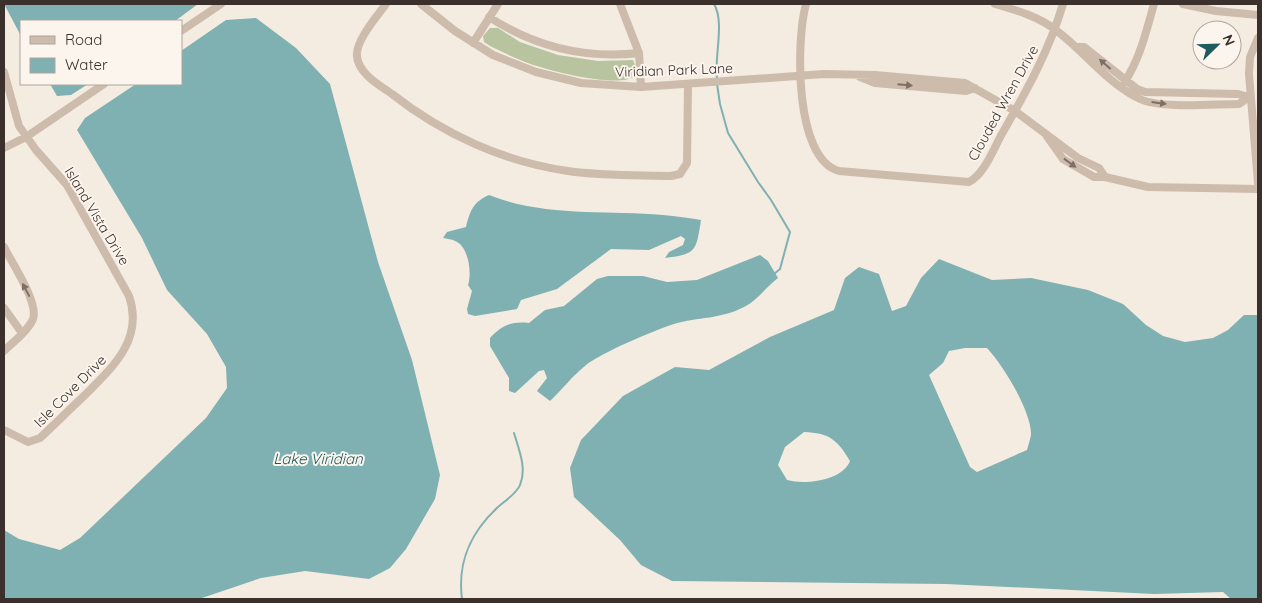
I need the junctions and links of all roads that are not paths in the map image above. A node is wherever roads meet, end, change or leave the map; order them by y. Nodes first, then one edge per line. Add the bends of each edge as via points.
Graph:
1 (221, 4) edge
2 (386, 4) edge
3 (421, 4) edge
4 (498, 4) edge
5 (620, 4) edge
6 (806, 4) edge
7 (995, 4) edge
8 (1063, 4) edge
9 (1154, 4) edge
10 (1183, 4) edge
11 (1258, 15) edge
12 (490, 17) junction
13 (182, 30) edge
14 (1056, 30) junction
15 (1258, 38) edge
16 (473, 43) junction
17 (639, 53) junction
18 (4, 72) edge
19 (800, 74) junction
20 (688, 84) junction
21 (1124, 84) junction
22 (103, 85) edge
23 (641, 87) junction
24 (1249, 97) junction
25 (1015, 111) junction
26 (26, 137) junction
27 (4, 148) edge
28 (1258, 184) edge
29 (1258, 190) edge
30 (4, 247) edge
31 (4, 308) edge
32 (133, 325) joint
33 (22, 333) junction
34 (4, 351) edge
35 (4, 430) edge

1 - 13 street
2 - 20 street via 360,42 357,56 361,69 415,112 448,132 512,158 542,166 582,173 671,176 683,171 687,163
3 - 16 street, Viridian Park Lane
4 - 12 street
5 - 17 street
6 - 19 street
7 - 14 street via 1035,18
8 - 14 street, Clouded Wren Drive
9 - 21 street via 1144,43
10 - 11 street
12 - 16 street
12 - 17 street via 520,34 562,50 596,54
14 - 21 street via 1077,47 1084,47 1092,53
14 - 25 street, Clouded Wren Drive
15 - 24 street via 1250,58
16 - 23 street, Viridian Park Lane via 493,55 550,76 596,85
17 - 23 street
18 - 26 street, Island Vista Drive via 16,117
19 - 20 street, Viridian Park Lane
19 - 25 street, Viridian Park Lane via 858,76 874,83 966,91 975,88
19 - 25 street, Clouded Wren Drive via 804,112 817,151 827,167 839,171 969,182 982,168
20 - 23 street, Viridian Park Lane
21 - 24 street via 1140,99 1158,104 1238,104
22 - 26 street
24 - 28 street
25 - 29 street, Viridian Park Lane via 1046,134 1054,148 1073,166 1094,176 1148,188
26 - 27 street
26 - 32 street, Island Vista Drive via 74,195 129,296
33 -> 30 street via 34,317 33,305
31 - 33 street
32 - 35 street, Isle Cove Drive via 129,343 119,360 40,438 28,442
33 - 34 street

